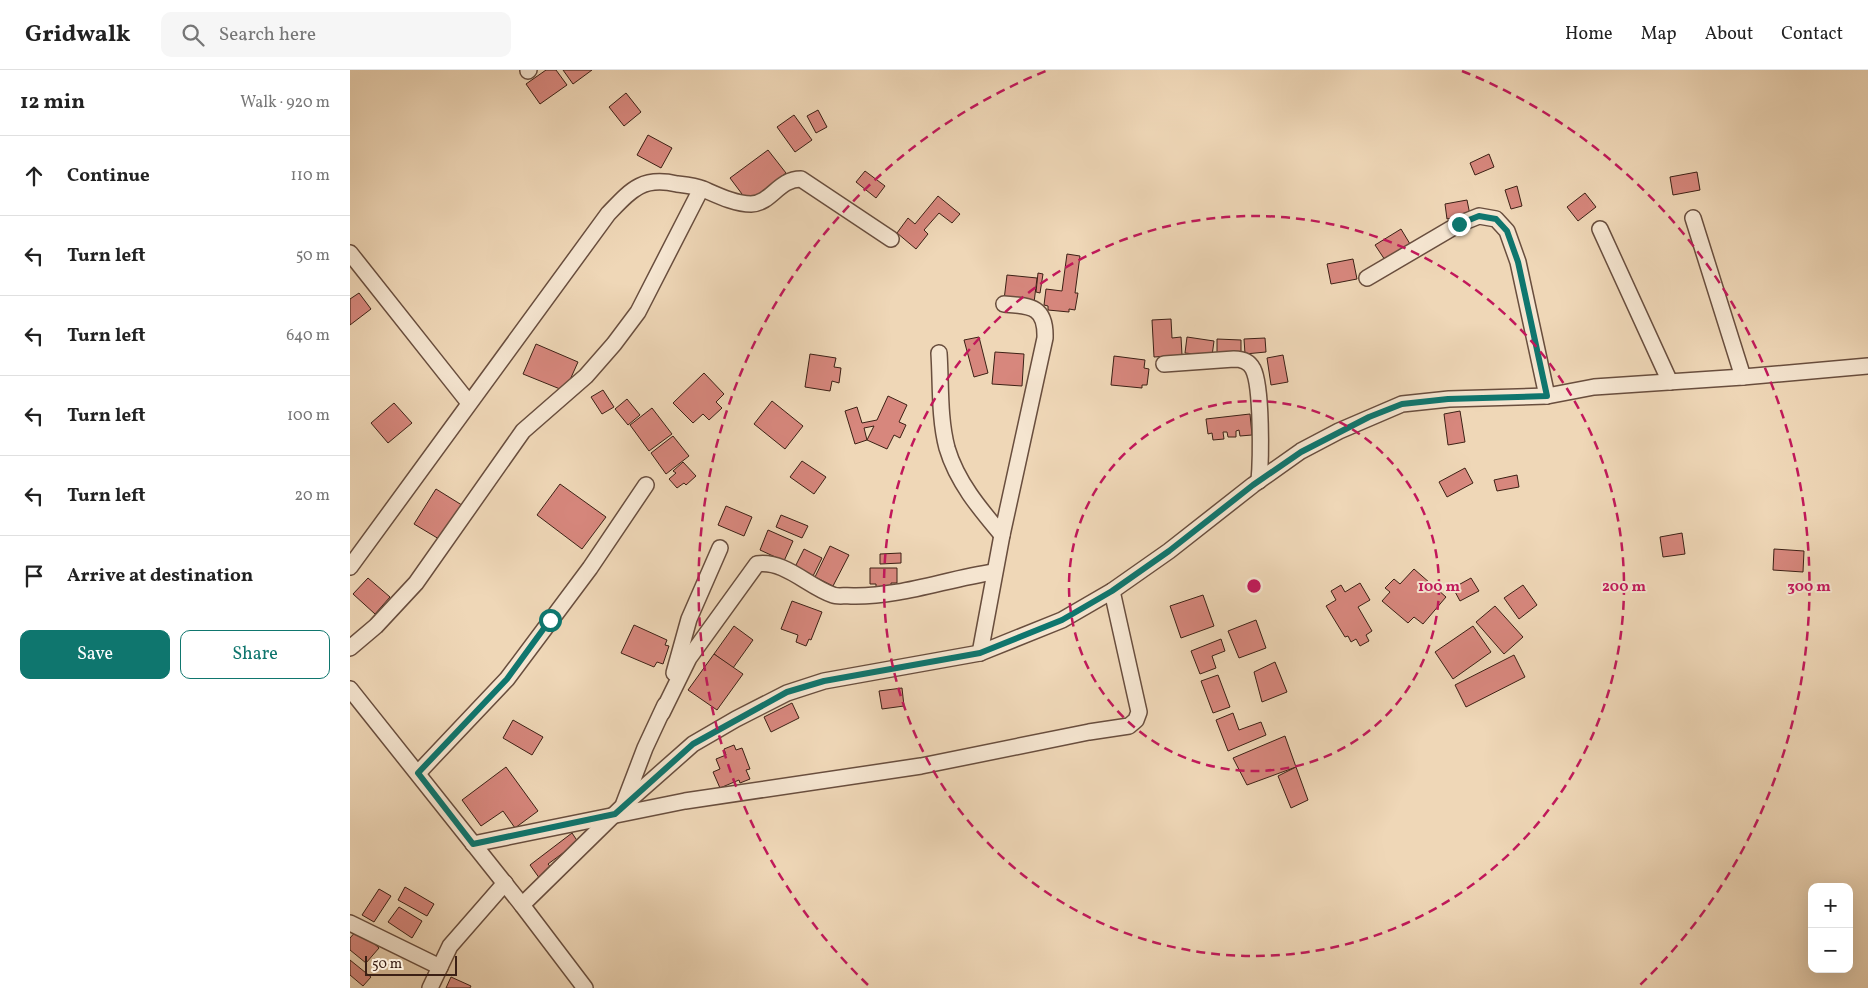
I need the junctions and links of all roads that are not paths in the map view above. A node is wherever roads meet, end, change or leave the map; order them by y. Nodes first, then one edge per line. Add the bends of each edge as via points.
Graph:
1 (701, 189) junction
2 (1693, 218) dead end
3 (1600, 228) dead end
4 (891, 238) dead end
5 (350, 253) edge
6 (1367, 278) dead end
7 (1004, 304) dead end
8 (939, 353) dead end
9 (1164, 364) dead end
10 (1868, 366) edge
11 (1743, 377) junction
12 (1670, 382) junction
13 (1547, 396) junction
14 (469, 402) junction
15 (1259, 481) junction
16 (646, 485) dead end
17 (1002, 535) junction
18 (720, 548) dead end
19 (350, 567) edge
20 (994, 572) junction
21 (1112, 591) junction
22 (350, 648) edge
23 (980, 653) junction
24 (350, 689) edge
25 (662, 713) junction
26 (418, 773) junction
27 (619, 809) junction
28 (473, 844) junction
29 (505, 883) junction
30 (522, 905) junction
31 (350, 923) edge
32 (440, 967) junction
33 (430, 988) edge
34 (585, 988) edge

1 - 4 street via 750,204 760,202 786,181 801,179
1 - 14 street via 653,180 625,195
1 - 22 street via 638,312 614,344 586,376 523,431 416,583 376,626
2 - 11 street
3 - 12 street
5 - 14 street
6 - 13 street via 1459,224 1479,216 1496,219 1507,231 1518,262
7 - 17 street via 1026,306 1037,311 1045,323 1045,338
8 - 17 street via 947,450 973,501
9 - 15 street via 1243,359 1254,369 1262,455
10 - 11 street
11 - 12 street
12 - 13 street via 1594,386
13 - 15 street via 1402,404 1301,452
14 - 19 street
15 - 21 street
16 - 26 street via 590,568 507,679
17 - 20 street
18 - 25 street via 689,619
20 - 23 street
20 - 25 street via 960,577 908,592 872,596 833,595 784,569 756,564 689,658
21 - 23 street via 1062,620
21 - 27 street via 1138,712 1136,720 1129,726 921,766
23 - 27 street via 824,681 787,692 693,744
24 - 26 street
25 - 27 street
26 - 28 street
27 - 28 street
27 - 30 street
28 - 29 street
29 - 30 street
29 - 32 street via 450,946
30 - 34 street
31 - 32 street
32 - 33 street

